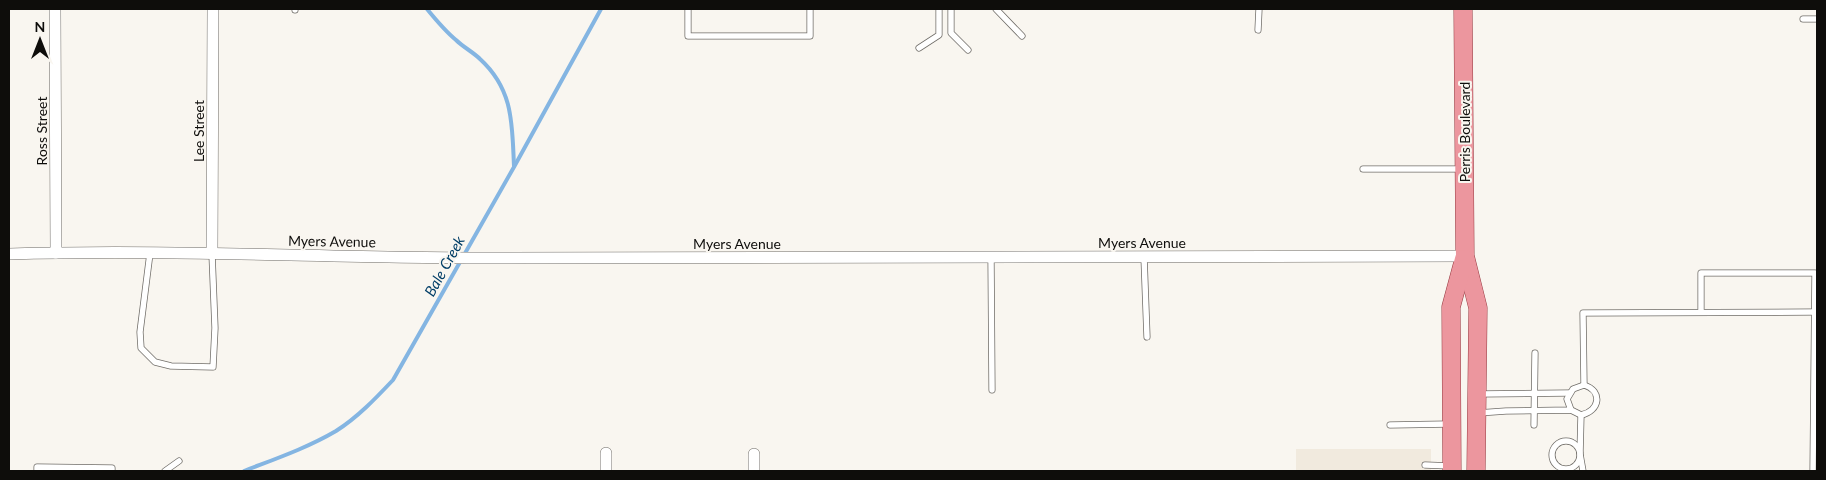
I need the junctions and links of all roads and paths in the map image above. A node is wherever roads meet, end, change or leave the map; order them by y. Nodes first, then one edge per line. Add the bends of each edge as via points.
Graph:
1 (56, 9) edge
2 (213, 9) edge
3 (688, 9) edge
4 (810, 9) edge
5 (938, 9) edge
6 (951, 9) edge
7 (996, 9) edge
8 (1258, 9) edge
9 (1464, 9) edge
10 (1804, 19) dead end
11 (1817, 19) edge
12 (1258, 30) dead end
13 (1022, 36) dead end
14 (919, 48) dead end
15 (968, 50) dead end
16 (1363, 169) dead end
17 (1464, 169) junction
18 (56, 253) junction
19 (150, 253) junction
20 (9, 254) edge
21 (212, 254) junction
22 (1465, 256) junction
23 (991, 257) junction
24 (1144, 257) junction
25 (1701, 312) junction
26 (1814, 312) junction
27 (1147, 337) dead end
28 (1535, 353) dead end
29 (1584, 385) junction
30 (992, 390) dead end
31 (1535, 393) junction
32 (1569, 393) junction
33 (1476, 394) junction
34 (1534, 410) junction
35 (1571, 410) junction
36 (1476, 414) junction
37 (1581, 415) junction
38 (1451, 424) junction
39 (1390, 425) dead end
40 (1534, 425) dead end
41 (606, 452) dead end
42 (754, 454) dead end
43 (1580, 454) junction
44 (179, 461) dead end
45 (1426, 465) dead end
46 (1452, 468) edge
47 (37, 471) edge
48 (112, 471) edge
49 (166, 471) edge
50 (606, 471) edge
51 (754, 471) edge
52 (1476, 471) edge
53 (1583, 471) edge
54 (1813, 471) edge

1 - 18 street, Ross Street
2 - 21 street, Lee Street
3 - 4 lane via 688,36 810,36
5 - 14 lane via 939,35
6 - 15 lane via 951,33
7 - 13 lane
8 - 12 lane
9 - 17 main road, Perris Boulevard
10 - 11 lane
16 - 17 lane
17 - 22 main road, Perris Boulevard
18 - 19 street, Myers Avenue
18 - 20 street, Myers Avenue
19 - 21 street, Myers Avenue
19 - 21 lane via 140,332 141,348 155,362 171,366 213,367
21 - 23 street, Myers Avenue via 446,258
22 - 24 street, Myers Avenue
22 - 33 main road, Perris Boulevard via 1478,308
22 - 38 main road, Perris Boulevard via 1451,307
23 - 24 street, Myers Avenue
23 - 30 lane
24 - 27 lane
25 - 26 lane
25 - 26 lane via 1701,273 1815,273
25 - 29 lane via 1583,313
26 - 54 lane
28 - 31 lane
29 - 32 lane
29 - 37 lane via 1594,391 1597,401 1592,411
31 - 32 lane
31 - 33 lane
31 - 34 lane
32 - 35 lane
33 - 36 main road, Perris Boulevard
34 - 35 lane
34 - 36 lane
34 - 40 lane
35 - 37 lane
36 - 52 main road, Perris Boulevard
37 - 43 lane
38 - 39 lane
38 - 46 main road, Perris Boulevard
41 - 50 street
42 - 51 street
43 - 43 lane via 1575,444 1565,441 1555,446 1552,456 1557,466 1567,469 1576,464
43 - 53 lane
44 - 49 lane
45 - 46 lane
47 - 48 lane via 37,467 112,468

